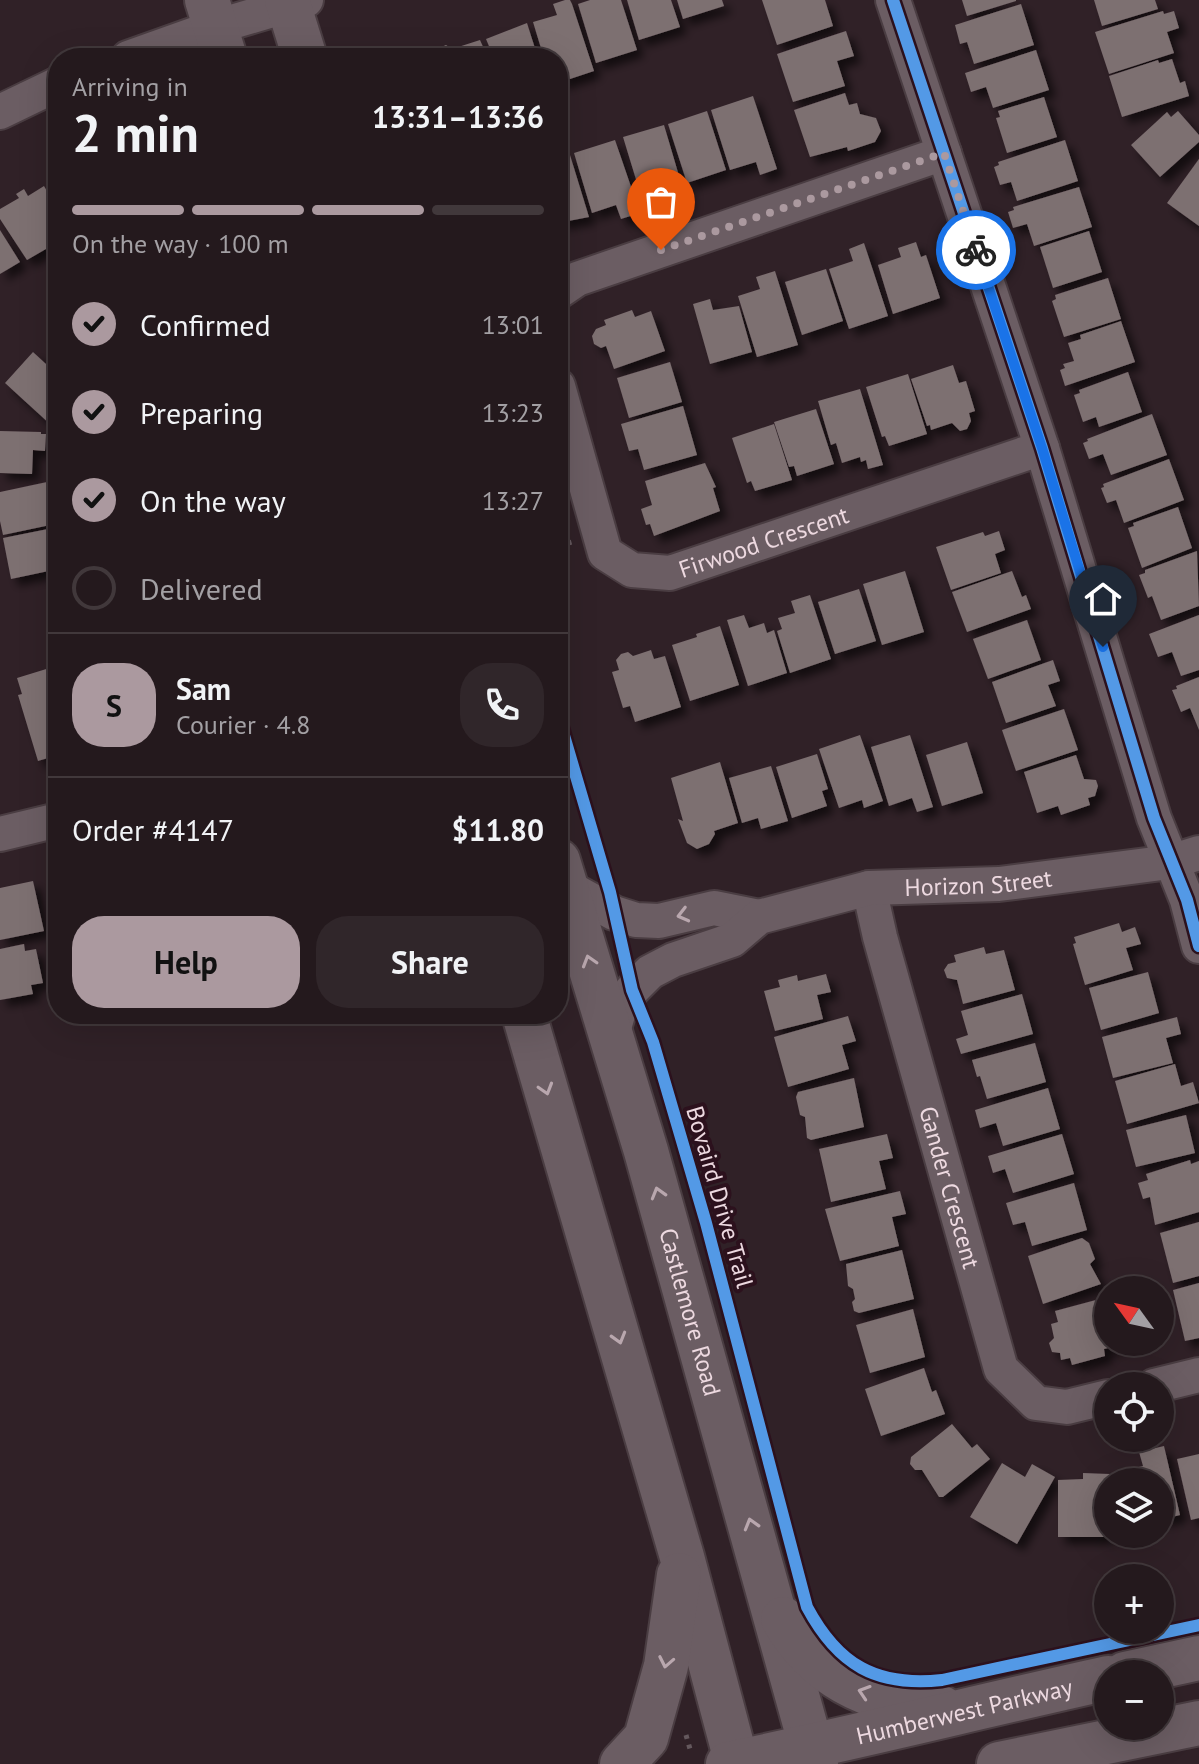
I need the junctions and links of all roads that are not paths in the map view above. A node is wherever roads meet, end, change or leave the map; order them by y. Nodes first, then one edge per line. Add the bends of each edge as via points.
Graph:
1 (893, 0) edge
2 (294, 1) edge
3 (216, 28) edge
4 (157, 48) edge
5 (303, 48) edge
6 (48, 89) edge
7 (0, 112) edge
8 (944, 153) junction
9 (568, 285) edge
10 (568, 422) edge
11 (1042, 448) junction
12 (48, 822) edge
13 (0, 834) edge
14 (1184, 857) edge
15 (568, 878) edge
16 (869, 888) junction
17 (568, 893) edge
18 (759, 917) junction
19 (1199, 946) edge
20 (527, 1024) edge
21 (612, 1035) junction
22 (1199, 1375) edge
23 (1174, 1381) edge
24 (1094, 1400) edge
25 (682, 1557) junction
26 (772, 1599) junction
27 (1199, 1658) edge
28 (1174, 1663) edge
29 (1094, 1681) edge
30 (968, 1709) junction
31 (1199, 1723) edge
32 (814, 1755) edge
33 (1054, 1757) edge
34 (734, 1763) edge
35 (622, 1764) edge
36 (999, 1764) edge

1 - 8 street
2 - 3 street
2 - 5 main road
3 - 4 street
6 - 7 street
8 - 9 street
8 - 11 street
10 - 11 street, Firwood Crescent via 605,553 632,570 670,573
11 - 14 street via 1154,818
12 - 13 street
14 - 16 street, Horizon Street via 999,884
14 - 19 street via 1187,900
18 -> 15 street, Horizon Street via 714,908 659,921 636,920 614,913
16 - 18 street, Horizon Street
16 - 24 street, Gander Crescent via 1001,1369 1036,1403 1067,1407
21 -> 17 main road, Castlemore Road
18 - 21 street, Horizon Street via 732,940 650,972 625,1000
20 -> 25 main road
26 -> 21 main road, Castlemore Road
22 - 23 street
25 - 34 main road
25 -> 35 main road via 666,1666 646,1738
30 -> 26 main road via 909,1706 846,1685 798,1645
26 - 32 main road, Castlemore Road
27 - 28 main road
29 - 30 main road, Humberwest Parkway
30 - 32 main road, Humberwest Parkway
31 - 33 main road
32 - 34 main road, Humberwest Parkway
33 - 36 main road

